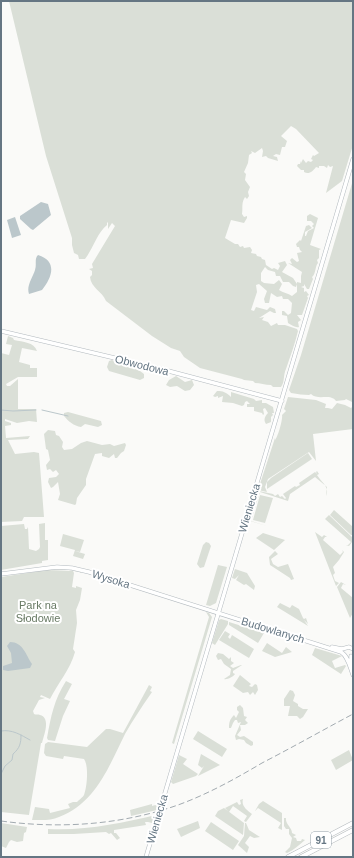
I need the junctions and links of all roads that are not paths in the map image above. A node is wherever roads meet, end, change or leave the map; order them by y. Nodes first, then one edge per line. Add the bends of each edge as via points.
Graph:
1 (353, 159) edge
2 (1, 331) edge
3 (282, 401) junction
4 (1, 574) edge
5 (218, 612) junction
6 (329, 647) junction
7 (345, 648) junction
8 (353, 650) edge
9 (345, 655) junction
10 (352, 655) edge
11 (351, 670) junction
12 (353, 675) edge
13 (353, 823) edge
14 (353, 830) edge
15 (146, 857) edge
16 (288, 857) edge
17 (301, 857) edge

1 - 3 street, Wieniecka
2 - 3 street, Obwodowa
3 - 5 street, Wieniecka
4 - 5 street, Wysoka via 50,567 72,568
5 - 6 street, Budowlanych
5 - 15 street, Wieniecka
6 - 7 street, Budowlanych
6 - 9 street, Budowlanych
7 - 8 street, Budowlanych
7 - 9 street
9 - 10 street
9 - 11 street
10 - 11 street
11 - 12 street
13 - 16 main road, 91
14 - 17 main road, 91

